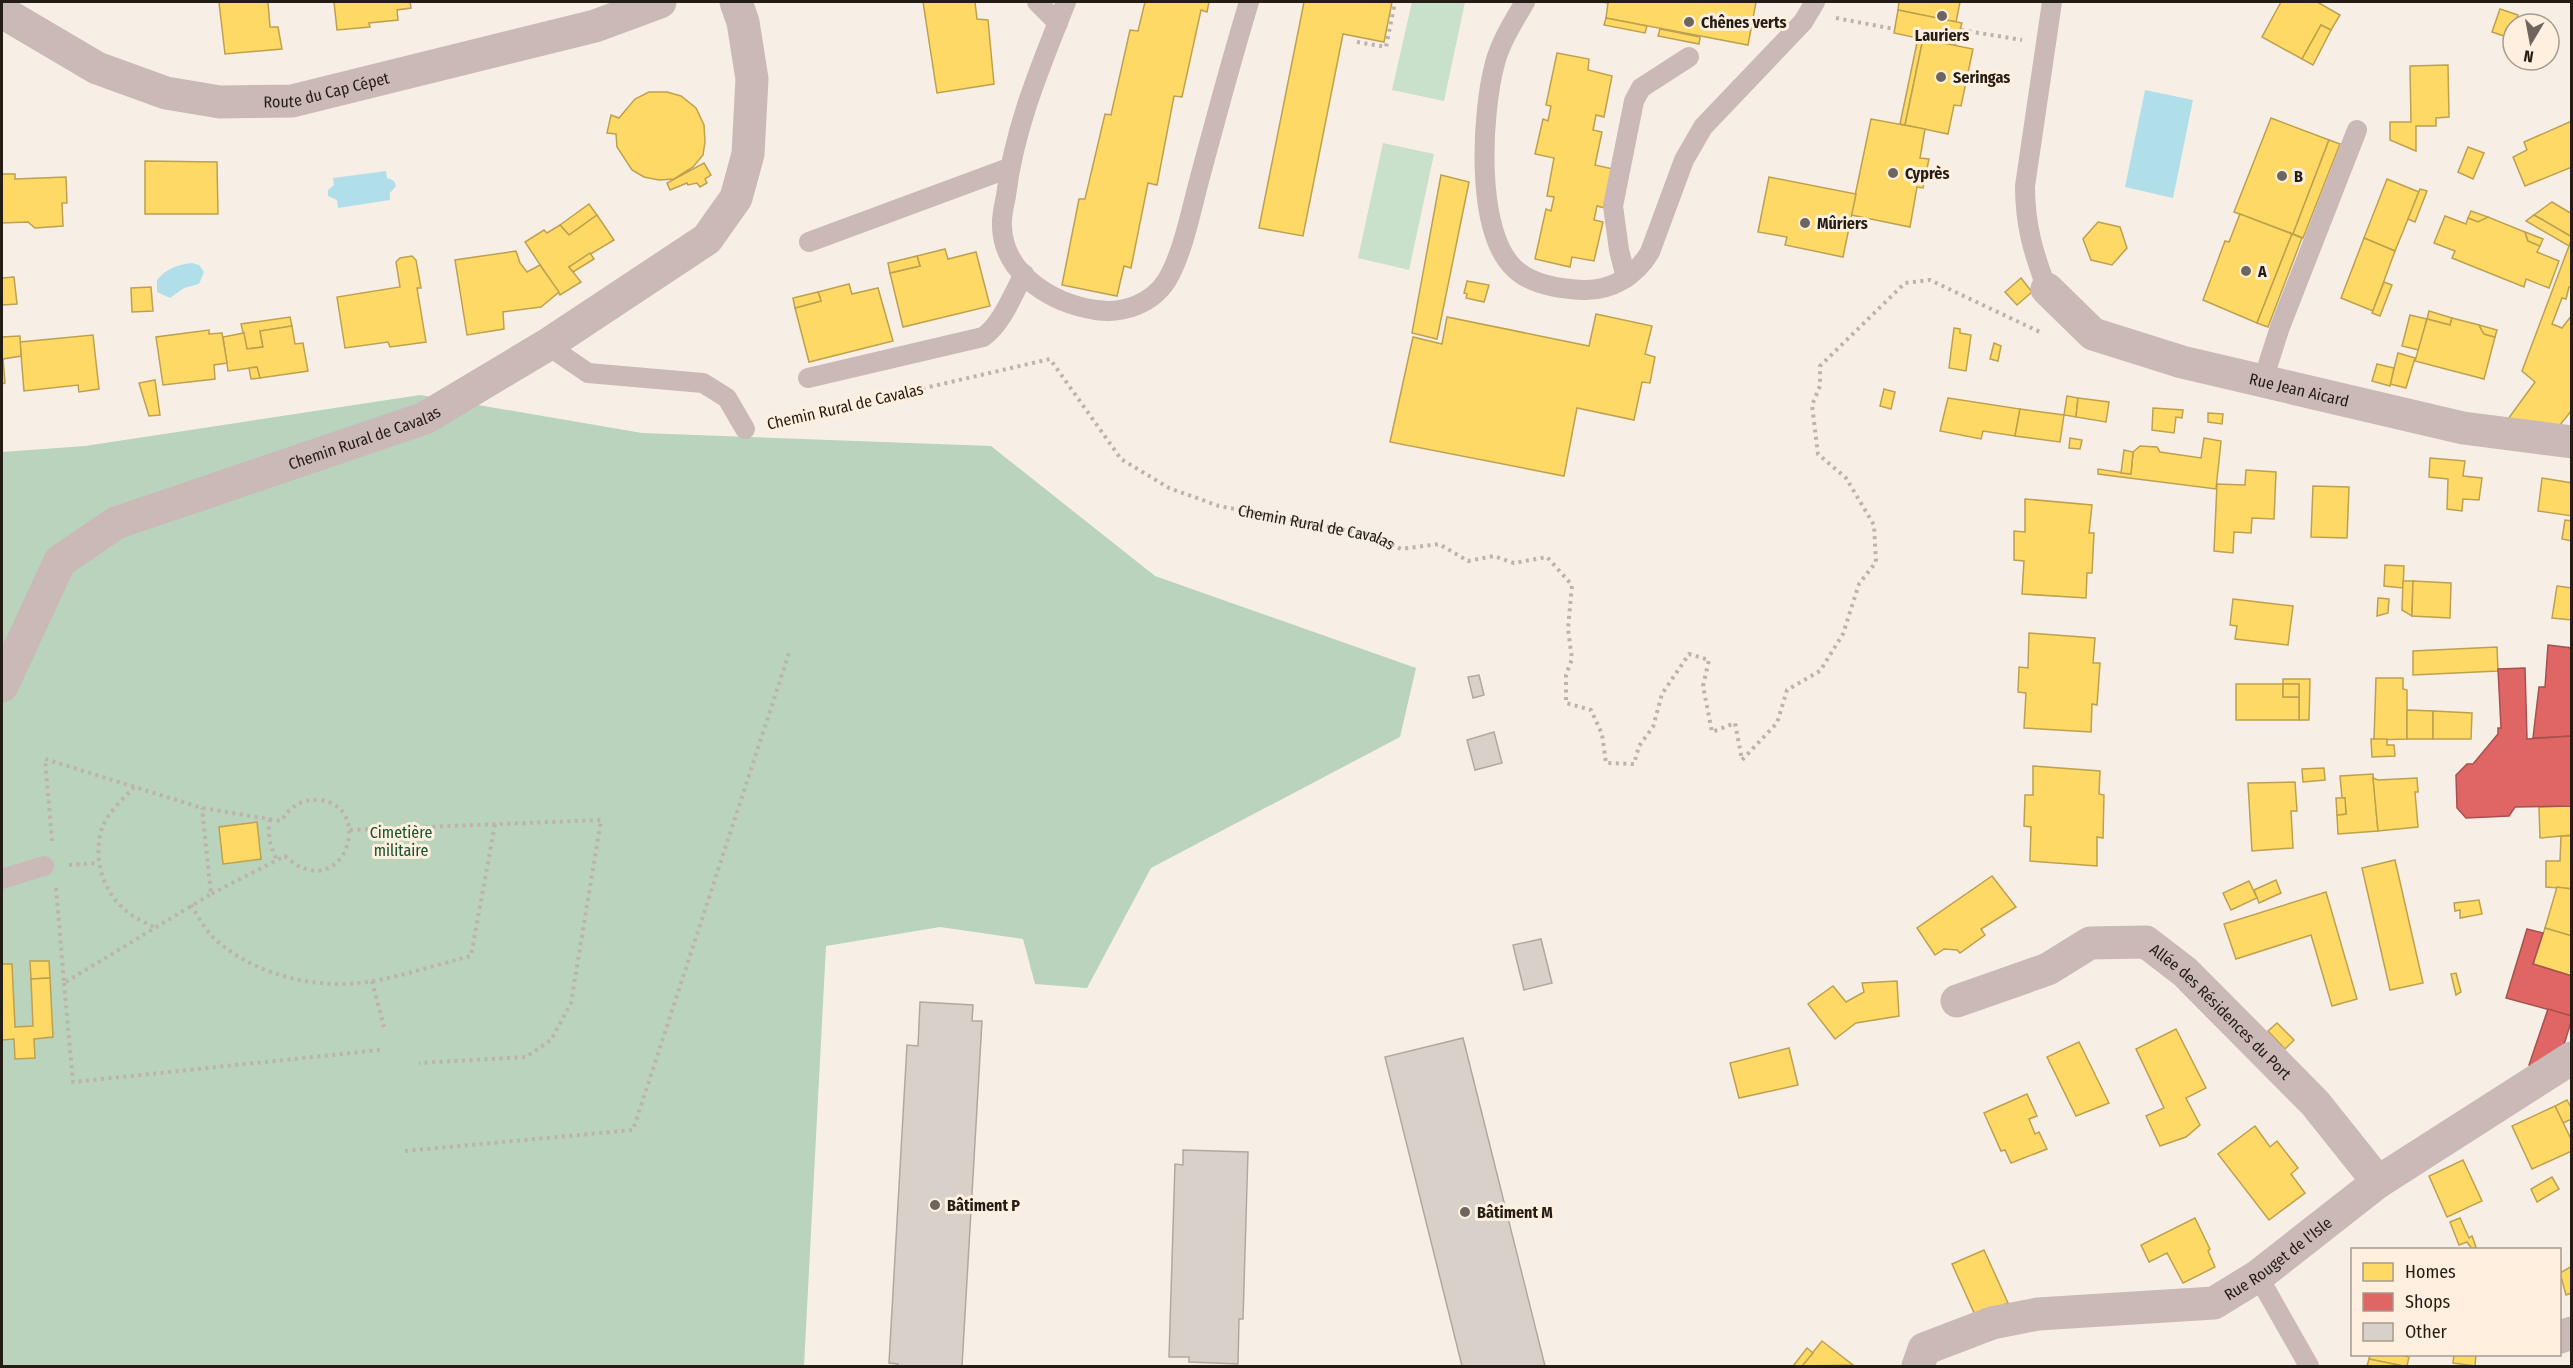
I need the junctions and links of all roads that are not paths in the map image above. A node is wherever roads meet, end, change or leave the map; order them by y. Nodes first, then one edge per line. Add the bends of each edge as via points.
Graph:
1 (660, 2) edge
2 (736, 2) edge
3 (1037, 2) edge
4 (1066, 2) edge
5 (1249, 2) edge
6 (1525, 2) edge
7 (2052, 2) edge
8 (1811, 7) edge
9 (2, 12) edge
10 (1058, 23) junction
11 (1689, 57) dead end
12 (2357, 130) dead end
13 (1009, 168) junction
14 (809, 242) dead end
15 (1024, 274) junction
16 (1626, 278) junction
17 (2047, 289) joint
18 (547, 345) junction
19 (808, 378) dead end
20 (2263, 380) junction
21 (745, 429) road end
22 (2571, 442) edge
23 (2, 686) edge
24 (49, 872) road end
25 (2, 879) edge
26 (1957, 1001) dead end
27 (2571, 1058) edge
28 (2378, 1182) junction
29 (2258, 1276) junction
30 (1918, 1366) edge
31 (2308, 1366) edge

1 - 9 street, Route du Cap Cépet via 595,26 292,101 220,102 166,93 96,68
2 - 18 street, Chemin Rural de Cavalas via 752,79 748,154 736,198 707,239
3 - 10 lane
4 - 10 lane
5 - 15 lane via 1187,226 1166,280 1152,296 1132,308 1110,312 1058,301
6 - 16 lane via 1495,61 1489,89 1484,171 1495,235 1503,255 1515,269 1549,286 1588,290 1608,287
7 - 17 lane via 2025,186 2025,216 2032,251
8 - 16 lane via 1776,53 1703,127 1684,160 1650,252 1644,263
10 - 13 lane via 1026,104
11 - 16 lane via 1641,88 1634,101 1613,206
12 - 20 lane
13 - 14 lane
13 - 15 lane via 1002,227 1012,259
15 - 19 lane via 998,321 983,337
17 - 20 street, Rue Jean Aicard via 2093,334 2182,362
18 - 21 lane via 588,373 703,383 727,398
18 - 23 street, Chemin Rural de Cavalas via 426,418 116,523 60,561
20 - 22 street, Rue Jean Aicard via 2463,428
24 - 25 lane
26 - 28 street, Allée des Résidences du Port via 2048,969 2090,943 2146,942 2186,972 2315,1102
27 - 28 street, Rue Rouget de l'Isle
28 - 29 street, Rue Rouget de l'Isle
29 - 30 street, Rue Rouget de l'Isle via 2214,1303 2038,1314 1992,1323 1924,1349
29 - 31 lane

